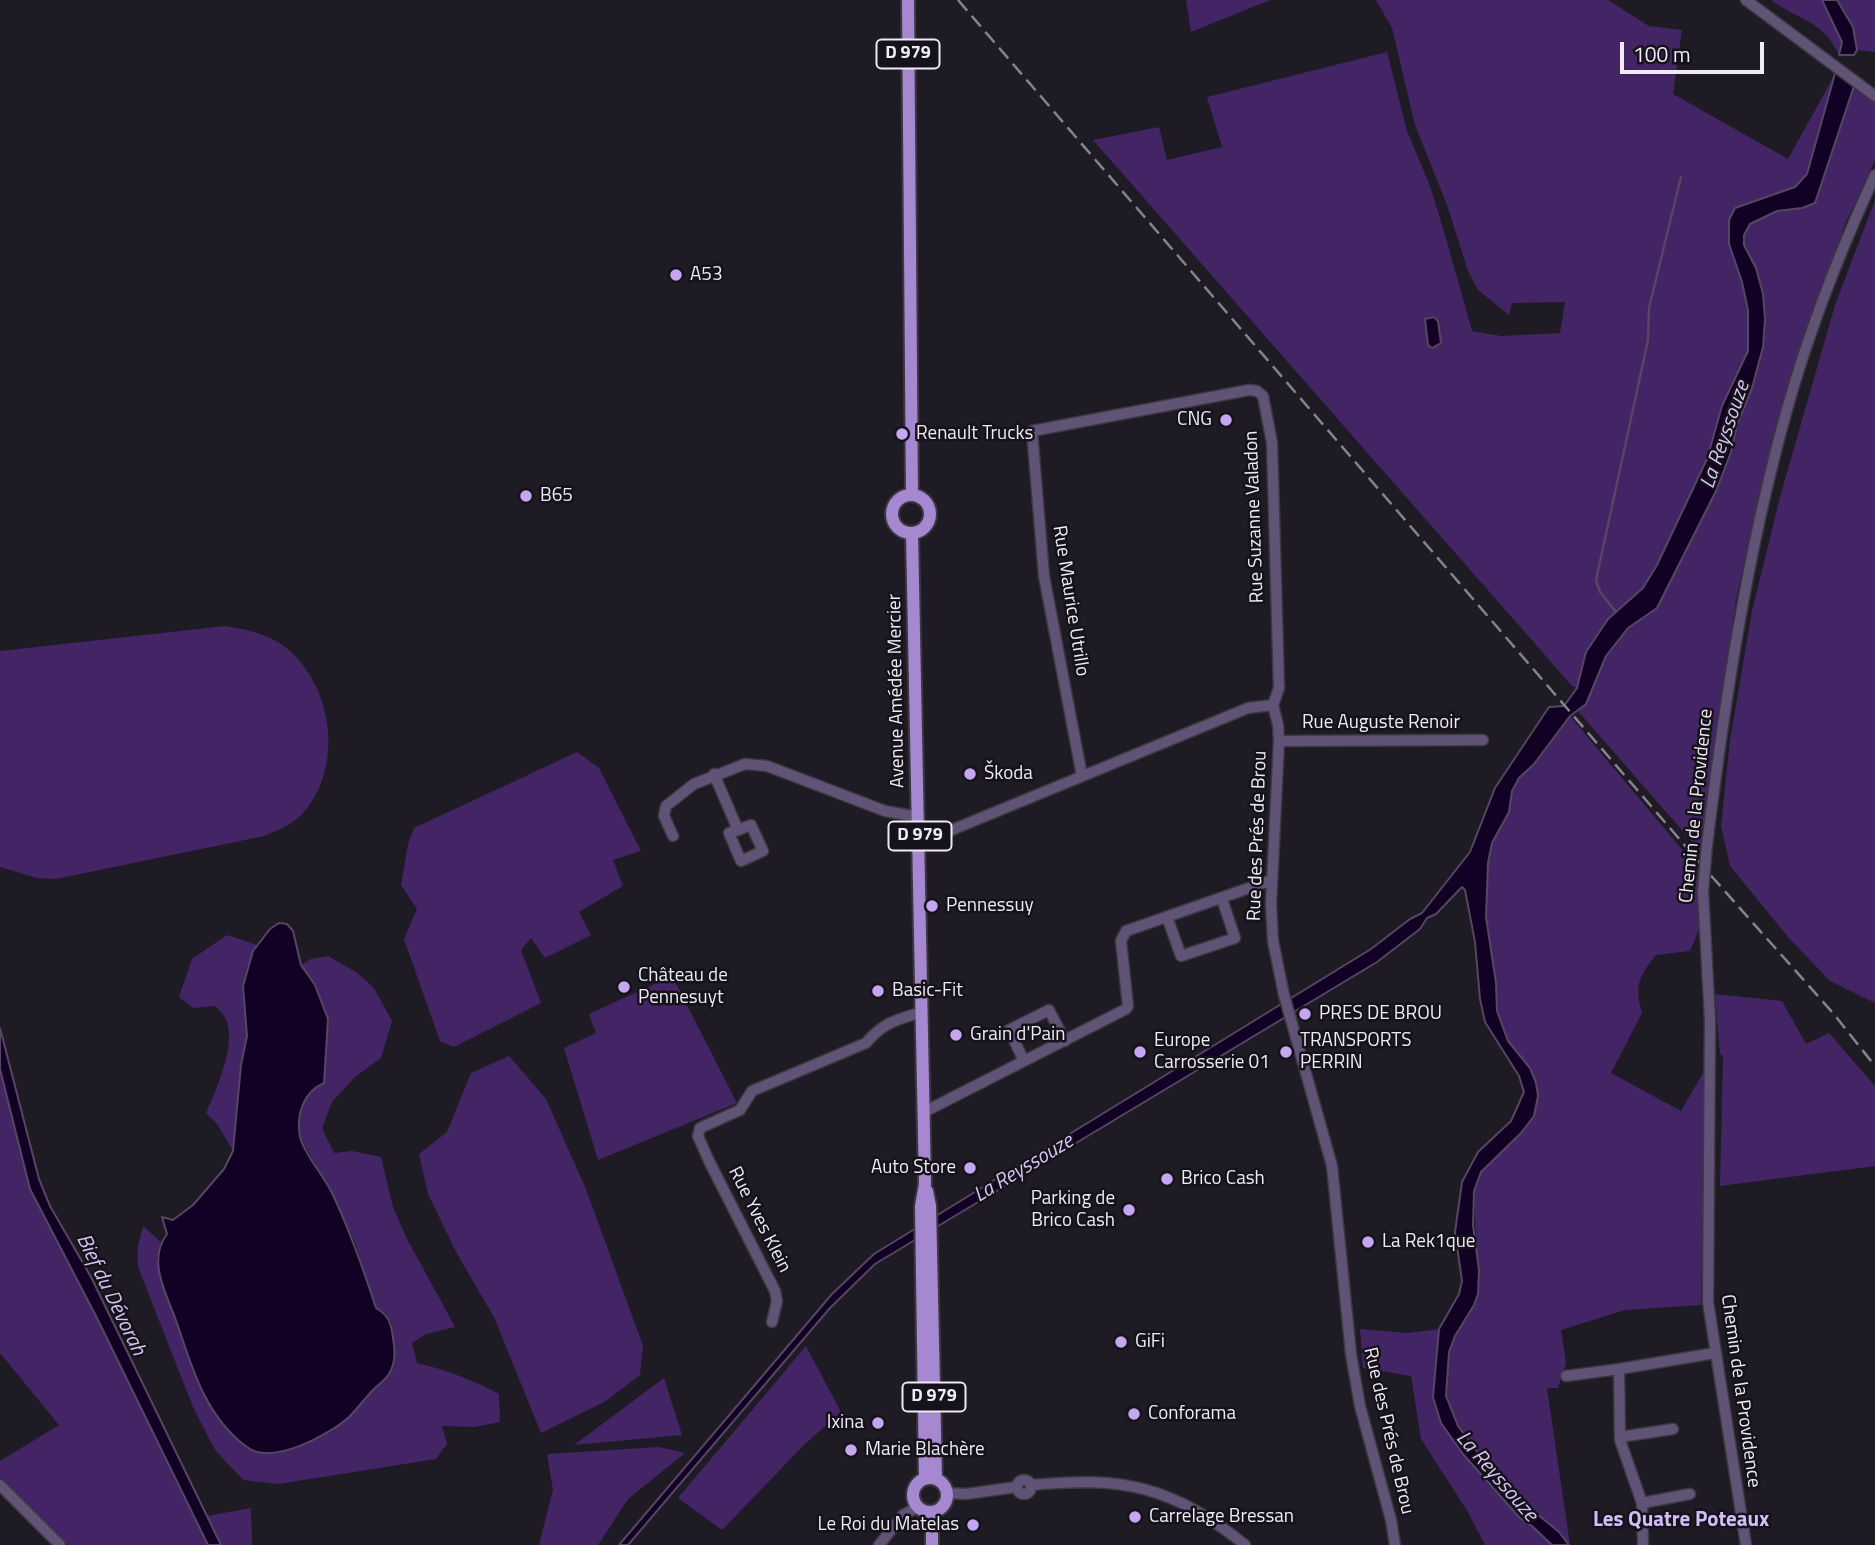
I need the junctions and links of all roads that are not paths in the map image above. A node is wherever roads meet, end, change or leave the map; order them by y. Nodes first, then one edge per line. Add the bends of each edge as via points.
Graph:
1 (908, 0) edge
2 (1746, 0) edge
3 (1875, 96) edge
4 (1875, 174) edge
5 (1032, 431) joint
6 (912, 495) junction
7 (912, 533) junction
8 (1273, 705) junction
9 (1483, 740) dead end
10 (1279, 741) junction
11 (714, 774) junction
12 (1082, 776) junction
13 (919, 817) junction
14 (738, 830) dead end
15 (673, 836) dead end
16 (920, 843) junction
17 (1272, 880) junction
18 (1222, 898) junction
19 (1167, 917) junction
20 (922, 1012) junction
21 (1065, 1041) junction
22 (1024, 1061) junction
23 (924, 1112) junction
24 (772, 1322) dead end
25 (1715, 1353) junction
26 (1619, 1369) junction
27 (1566, 1376) dead end
28 (1674, 1429) dead end
29 (1620, 1437) junction
30 (930, 1479) junction
31 (0, 1485) edge
32 (947, 1493) junction
33 (1690, 1494) dead end
34 (1642, 1503) junction
35 (918, 1507) junction
36 (932, 1511) junction
37 (60, 1545) edge
38 (879, 1545) edge
39 (932, 1545) edge
40 (1245, 1545) edge
41 (1395, 1545) edge
42 (1643, 1545) edge
43 (1745, 1545) edge

1 - 6 main road, D 979
2 - 3 street
4 - 25 street, Chemin de la Providence, bridge via 1786,411 1733,656 1707,845 1703,891 1710,1020 1708,1302
5 - 8 street, Rue Suzanne Valadon via 1249,390 1263,396 1272,443 1279,688
5 - 12 street, Rue Maurice Utrillo via 1044,576
6 - 7 main road via 924,499 930,517 924,528
6 - 7 main road via 898,500 893,513 898,527
7 - 13 main road, Avenue Amédée Mercier / D 979
8 - 10 street, Rue des Prés de Brou
8 - 12 street via 1248,708
9 - 10 street, Rue Auguste Renoir
10 - 17 street, Rue des Prés de Brou
11 - 13 street via 745,764 767,766 885,811
11 - 14 street
11 - 15 street via 666,806 664,816
12 - 16 street
13 - 16 main road, Avenue Amédée Mercier / D 979
16 - 20 main road, Avenue Amédée Mercier / D 979
17 - 18 street
17 - 41 street, Rue des Prés de Brou via 1273,941 1332,1166 1351,1354
18 - 19 street
18 - 19 street via 1235,938 1181,956
19 - 21 street via 1122,935 1126,1009
20 - 23 main road, Avenue Amédée Mercier / D 979
20 - 24 street, Rue Yves Klein via 878,1029 866,1043 752,1091 740,1110 700,1128 698,1136 775,1291
21 - 22 street
21 - 22 street via 1049,1010 1009,1030
22 - 23 street
23 - 30 main road, Avenue Amédée Mercier / D 979 via 921,1206 926,1219
25 - 26 street
25 - 43 street, Chemin de la Providence
26 - 27 street
26 - 29 street
28 - 29 street
29 - 34 street
30 - 32 main road via 943,1485
30 - 35 main road via 920,1481 914,1491
31 - 37 street
32 - 36 main road via 941,1507
32 - 40 street via 1016,1487 1024,1494 1031,1485 1076,1481 1138,1486 1208,1516
33 - 34 street
34 - 42 street
35 - 36 main road
35 - 38 street via 903,1516
36 - 39 main road

